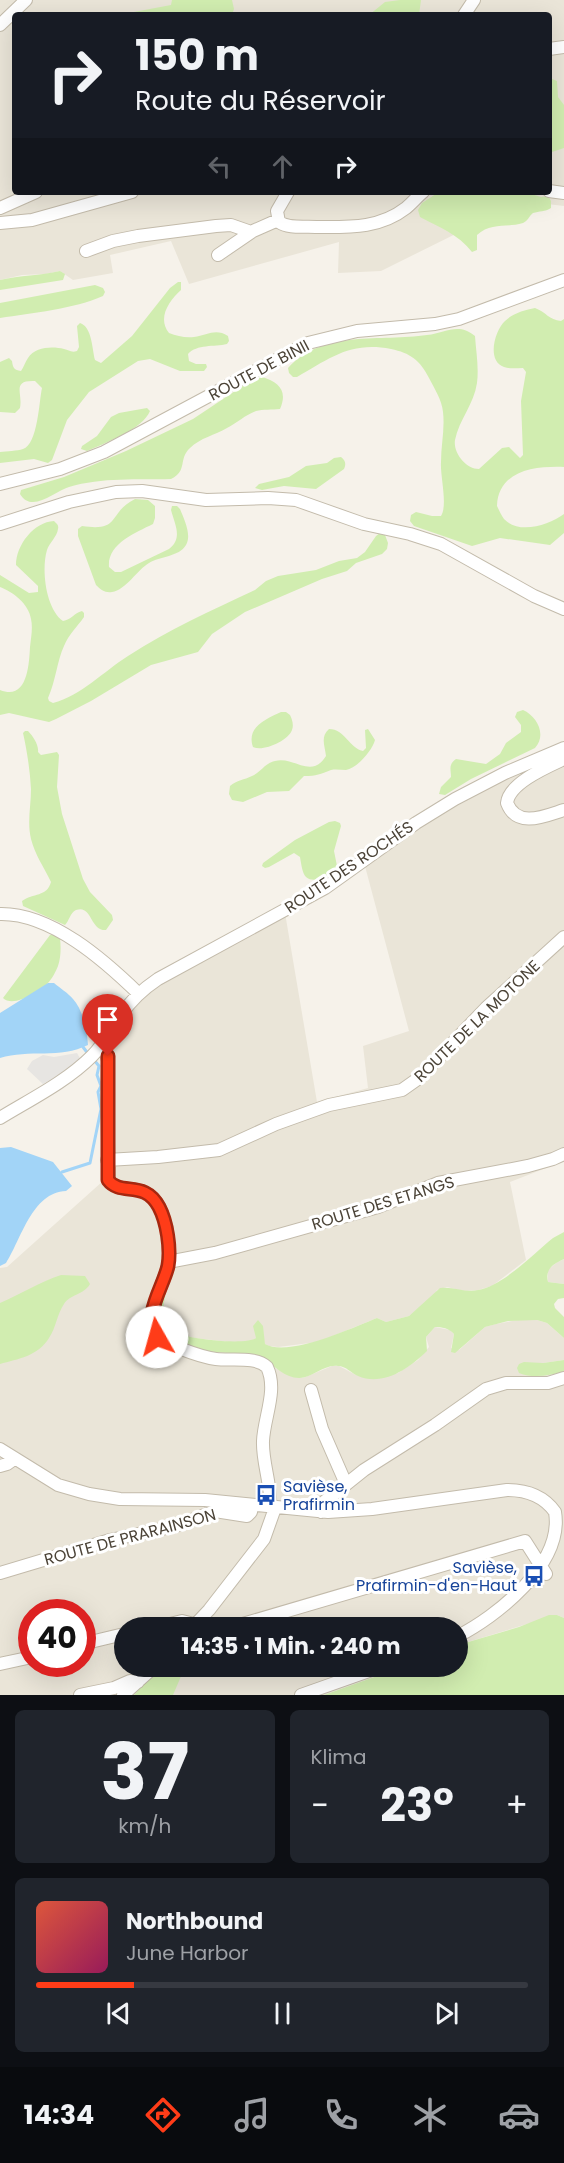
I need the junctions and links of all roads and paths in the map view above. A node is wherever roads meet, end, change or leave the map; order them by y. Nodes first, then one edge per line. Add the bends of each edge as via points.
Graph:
1 (26, 0) edge
2 (14, 12) edge
3 (12, 13) edge
4 (0, 25) edge
5 (29, 195) edge
6 (121, 195) edge
7 (286, 195) edge
8 (419, 195) edge
9 (0, 208) edge
10 (278, 220) junction
11 (0, 223) edge
12 (251, 232) junction
13 (86, 251) dead end
14 (218, 255) dead end
15 (564, 280) edge
16 (0, 484) edge
17 (0, 524) edge
18 (564, 609) edge
19 (564, 748) edge
20 (564, 759) edge
21 (564, 810) edge
22 (0, 914) edge
23 (564, 937) edge
24 (139, 994) junction
25 (102, 1045) junction
26 (0, 1118) edge
27 (564, 1154) edge
28 (107, 1160) junction
29 (168, 1263) junction
30 (564, 1378) edge
31 (311, 1390) dead end
32 (0, 1449) edge
33 (14, 1459) junction
34 (0, 1466) edge
35 (346, 1484) junction
36 (252, 1505) junction
37 (272, 1507) junction
38 (321, 1512) junction
39 (0, 1573) edge
40 (546, 1574) junction
41 (202, 1617) edge
42 (266, 1617) edge
43 (468, 1629) edge
44 (114, 1636) edge
45 (96, 1641) edge
46 (18, 1660) edge
47 (0, 1664) edge
48 (143, 1677) edge
49 (352, 1677) edge
50 (138, 1682) junction
51 (81, 1695) edge
52 (123, 1695) edge
53 (301, 1695) edge

1 - 2 street
3 - 4 street
5 - 9 street
6 - 11 street via 32,220
7 - 10 street via 277,211
8 - 10 street via 397,213 370,226 290,226
10 - 12 street
12 - 13 street via 231,225 210,226 131,237
12 - 14 street
15 - 16 street, ROUTE DE BINII via 459,319 357,331 308,343 104,452 60,469
17 - 18 street via 116,492 142,491 216,501 296,500 364,524 431,540
19 - 24 street, ROUTE DES ROCHÉS via 455,799 325,888 166,974
20 - 21 street via 520,784 509,794 507,803 512,813 528,819
22 - 24 street via 21,916 53,927
23 - 28 street, ROUTE DE LA MOTONE via 402,1090 328,1105 219,1150
24 - 25 street, ROUTE DES ROCHÉS
25 - 26 street, ROUTE DES ROCHÉS via 60,1081
25 - 28 street via 108,1061
27 - 29 street, ROUTE DES ETANGS via 528,1166 438,1183 378,1207
28 - 29 street via 111,1184 141,1190 158,1206 164,1220
29 - 37 street via 154,1304 152,1327 157,1337 209,1358 259,1362 268,1371 269,1408 263,1440
30 - 35 street via 489,1388
31 - 35 street via 322,1429
32 - 33 street
33 - 34 street
33 - 36 street via 58,1485 89,1494 130,1500 205,1500
35 - 38 street via 322,1503
36 - 37 street
36 - 39 street, ROUTE DE PRARAINSON via 247,1516 215,1511 176,1526 110,1540
37 - 38 street
37 - 41 street via 264,1539
38 - 40 street via 372,1509 507,1490 528,1492 546,1502 561,1527 560,1553
40 - 42 street via 525,1541
40 - 43 street via 496,1614
44 - 45 street
46 - 47 street
48 - 50 street
49 - 53 street
50 - 51 street
50 - 52 street

